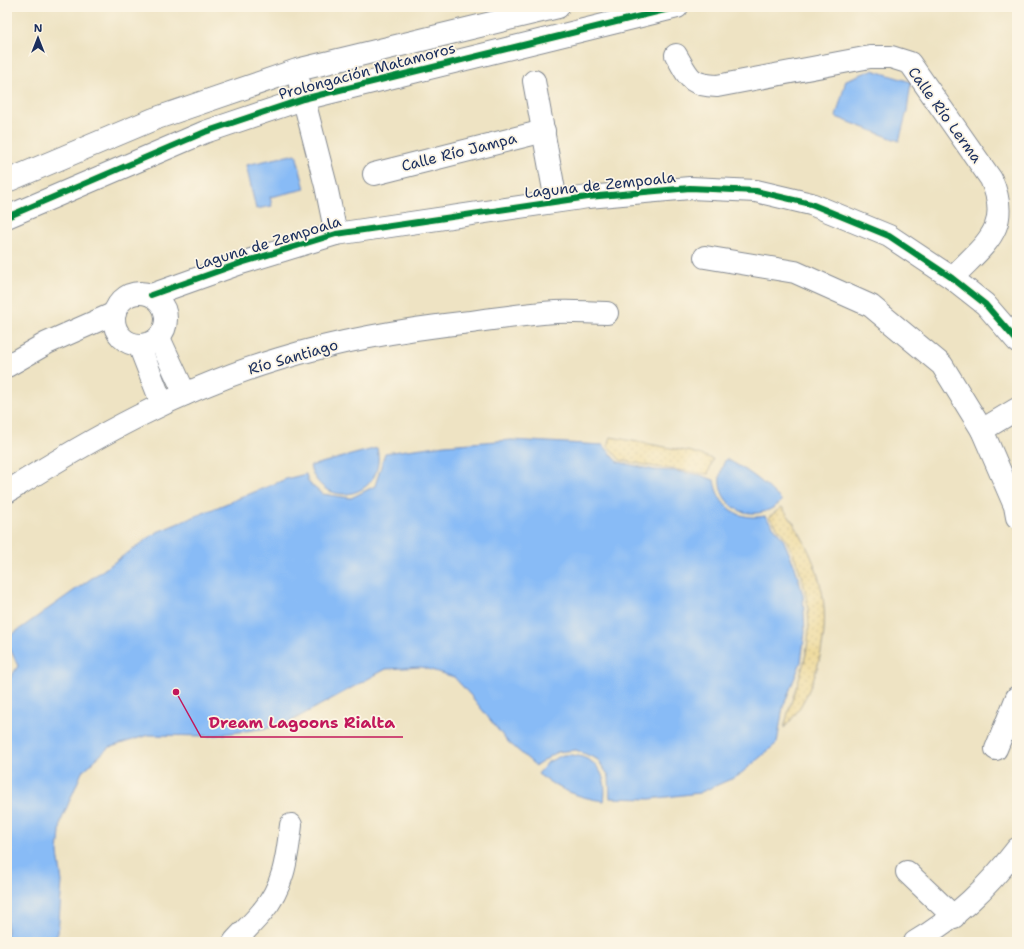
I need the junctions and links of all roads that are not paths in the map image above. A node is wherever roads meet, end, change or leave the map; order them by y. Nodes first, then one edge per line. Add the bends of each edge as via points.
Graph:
1 (558, 7) edge
2 (677, 7) edge
3 (676, 55) dead end
4 (297, 70) junction
5 (534, 81) dead end
6 (303, 99) junction
7 (544, 131) junction
8 (374, 174) dead end
9 (7, 181) edge
10 (556, 201) junction
11 (7, 217) edge
12 (336, 234) junction
13 (705, 257) dead end
14 (952, 278) junction
15 (151, 295) junction
16 (115, 313) junction
17 (607, 313) dead end
18 (149, 341) junction
19 (1017, 341) edge
20 (7, 366) edge
21 (185, 394) junction
22 (162, 404) junction
23 (1017, 409) edge
24 (982, 430) junction
25 (7, 492) edge
26 (1017, 517) edge
27 (1017, 698) edge
28 (996, 749) dead end
29 (291, 825) dead end
30 (1017, 850) edge
31 (907, 872) dead end
32 (954, 917) junction
33 (234, 942) edge
34 (915, 942) edge

1 - 4 street
2 - 6 street, Prolongación Matamoros
3 - 14 street, Calle Río Lerma via 690,78 701,86 717,86 870,57 891,57 910,63 991,179 1000,212 998,225 993,234
4 - 6 street
4 - 9 street via 154,119
5 - 7 street
6 - 11 street, Prolongación Matamoros via 205,132
6 - 12 street
7 - 8 street, Calle Río Jampa
7 - 10 street
10 - 12 street, Laguna de Zempoala
10 - 14 street, Laguna de Zempoala via 690,188 756,191 811,204 889,236
12 - 15 street, Laguna de Zempoala via 241,263
13 - 24 street via 795,272 871,306 942,365
14 - 19 street, Laguna de Zempoala via 985,304
15 - 16 street via 133,294 118,305
15 - 18 street via 161,303 166,314 164,331
16 - 18 street via 114,322 123,338 130,343
16 - 20 street via 47,343
17 - 21 street, Río Santiago via 557,312 408,330 341,343 279,359
18 - 21 street
18 - 22 street
21 - 22 street, Río Santiago
22 - 25 street, Río Santiago via 93,440
23 - 24 street
24 - 26 street via 1015,506
27 - 28 street
29 - 33 street via 287,856 279,886 263,912
30 - 32 street via 998,874
31 - 32 street
32 - 34 street

